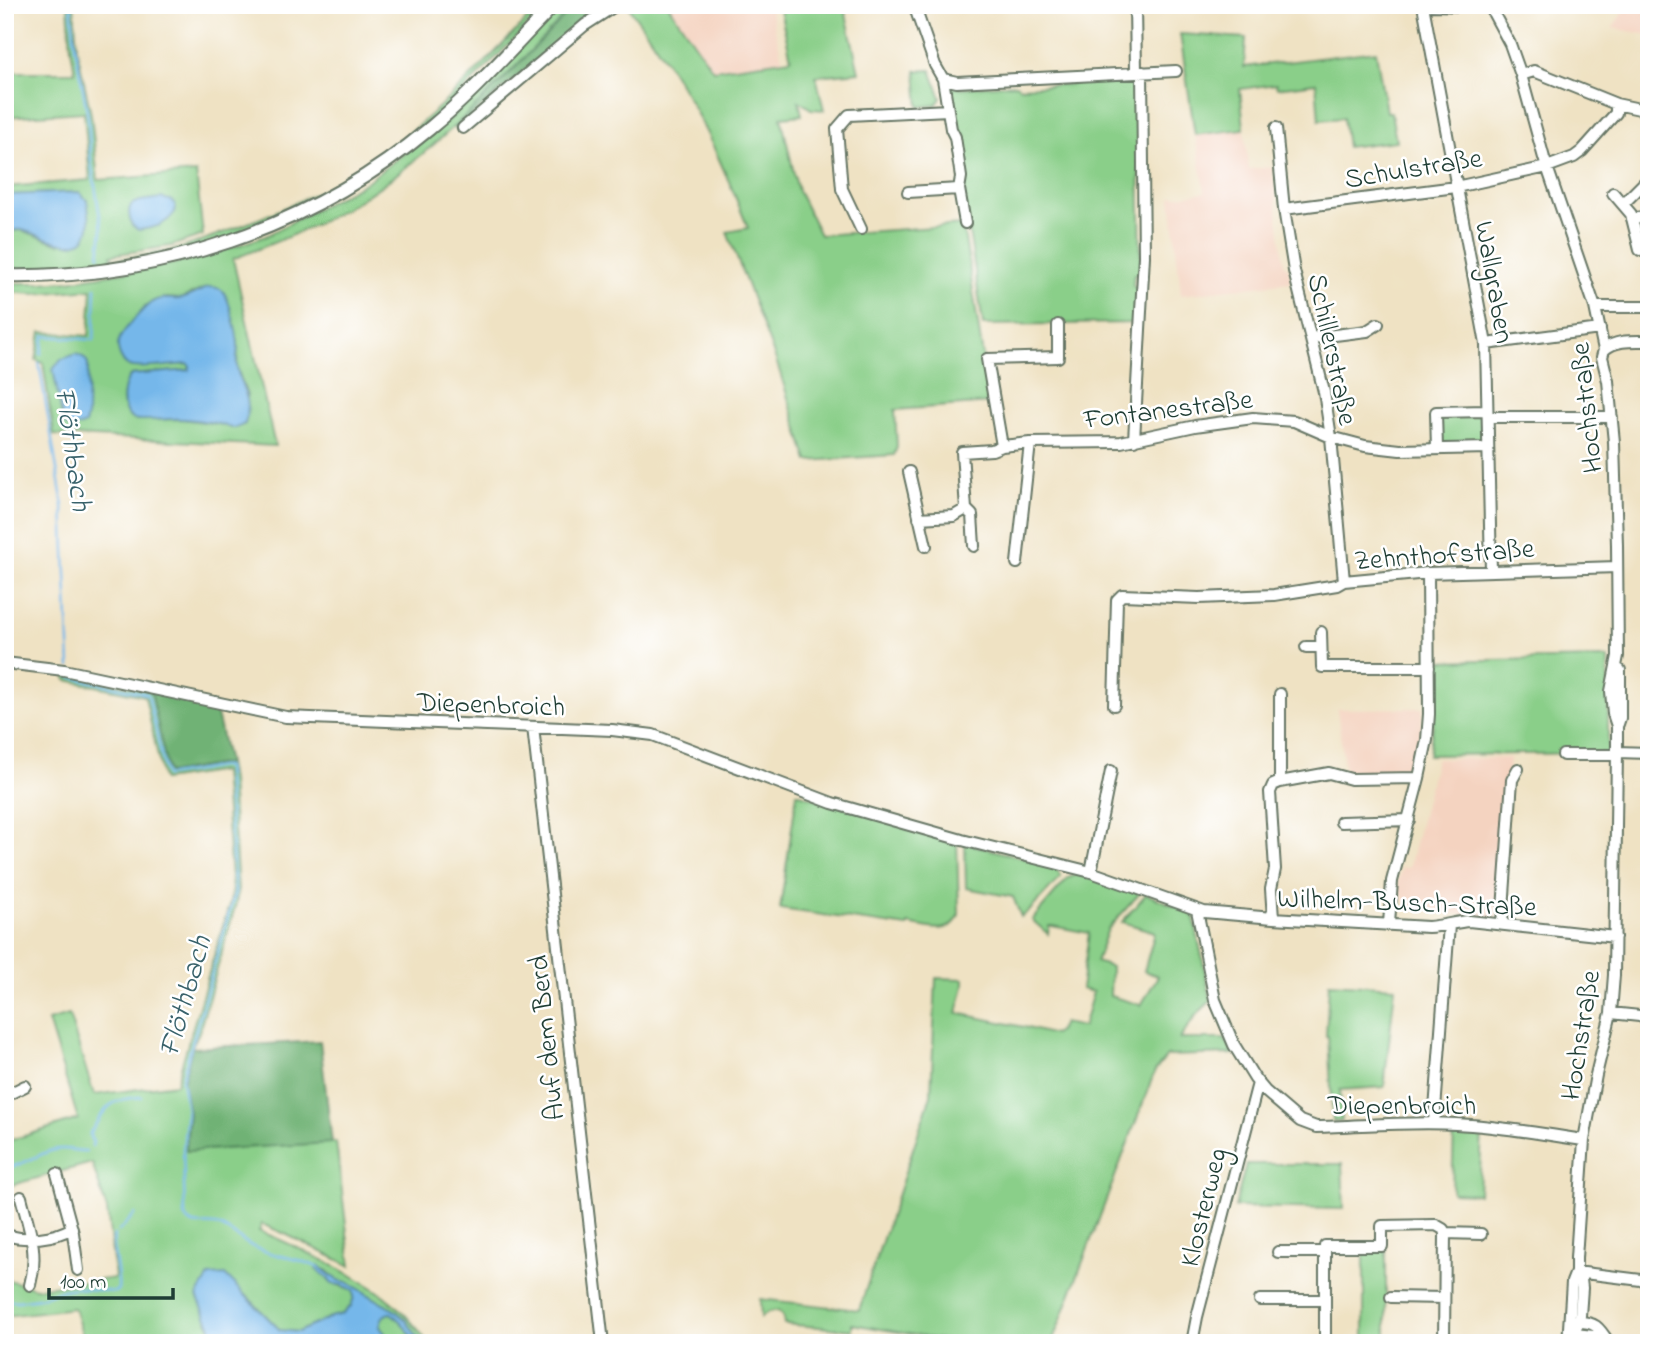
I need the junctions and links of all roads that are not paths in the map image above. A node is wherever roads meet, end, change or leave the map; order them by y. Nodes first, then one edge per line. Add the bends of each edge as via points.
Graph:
1 (554, 5) edge
2 (615, 5) edge
3 (914, 5) edge
4 (1135, 5) edge
5 (1423, 5) edge
6 (1430, 5) edge
7 (1493, 6) edge
8 (1176, 71) dead end
9 (1139, 72) junction
10 (1521, 75) junction
11 (943, 79) junction
12 (1616, 104) junction
13 (948, 110) junction
14 (1649, 111) edge
15 (463, 128) dead end
16 (1276, 128) dead end
17 (1648, 157) edge
18 (1649, 164) edge
19 (1547, 167) junction
20 (1649, 178) edge
21 (1456, 187) junction
22 (959, 189) junction
23 (908, 192) dead end
24 (1613, 193) dead end
25 (1624, 204) junction
26 (1284, 209) junction
27 (1649, 216) edge
28 (1632, 219) junction
29 (965, 223) dead end
30 (861, 229) dead end
31 (1640, 250) dead end
32 (5, 276) edge
33 (1595, 307) junction
34 (1649, 307) edge
35 (1378, 324) dead end
36 (1058, 326) dead end
37 (1600, 329) junction
38 (1311, 338) junction
39 (1649, 341) edge
40 (1486, 344) junction
41 (1604, 350) junction
42 (1488, 414) junction
43 (1612, 417) junction
44 (1331, 437) junction
45 (1133, 440) junction
46 (1030, 443) junction
47 (1002, 446) junction
48 (1488, 448) junction
49 (1435, 449) junction
50 (909, 472) dead end
51 (966, 509) junction
52 (919, 518) junction
53 (926, 546) dead end
54 (974, 546) dead end
55 (1017, 563) dead end
56 (1617, 567) junction
57 (1491, 571) junction
58 (1427, 573) junction
59 (1344, 581) junction
60 (1321, 632) dead end
61 (1307, 647) dead end
62 (1321, 647) junction
63 (5, 663) edge
64 (1429, 667) junction
65 (1280, 694) dead end
66 (1114, 705) dead end
67 (533, 727) junction
68 (1617, 752) junction
69 (1649, 753) edge
70 (1563, 755) dead end
71 (1518, 769) dead end
72 (1111, 771) dead end
73 (1419, 778) junction
74 (1280, 782) junction
75 (1409, 820) junction
76 (1341, 822) dead end
77 (1091, 872) junction
78 (1197, 910) junction
79 (1273, 918) junction
80 (1389, 924) junction
81 (1503, 924) junction
82 (1449, 925) junction
83 (1615, 937) junction
84 (1611, 1013) junction
85 (1649, 1017) edge
86 (1258, 1083) junction
87 (25, 1086) dead end
88 (5, 1096) edge
89 (1434, 1123) junction
90 (1584, 1140) junction
91 (57, 1174) dead end
92 (21, 1197) dead end
93 (72, 1228) junction
94 (1445, 1233) junction
95 (1481, 1234) dead end
96 (5, 1235) edge
97 (32, 1238) junction
98 (1278, 1252) dead end
99 (1325, 1252) junction
100 (78, 1270) dead end
101 (1576, 1272) junction
102 (1649, 1281) edge
103 (30, 1284) dead end
104 (1391, 1297) dead end
105 (1444, 1297) junction
106 (1260, 1300) dead end
107 (1325, 1300) junction
108 (1579, 1321) junction
109 (1571, 1337) edge
110 (603, 1343) edge
111 (1192, 1343) edge
112 (1325, 1343) edge
113 (1444, 1343) edge
114 (1609, 1343) edge

1 - 32 main road via 429,130 355,183 302,212 244,237 164,260 64,275
2 - 15 street
3 - 11 street
4 - 9 street
5 - 21 street, Wallgraben
6 - 7 street
7 - 10 street, Hochstraße
8 - 9 street
9 - 11 street
9 - 45 street via 1143,290
10 - 12 street via 1534,72
10 - 19 street, Hochstraße
11 - 13 street
12 - 14 street
12 - 19 street, Schulstraße via 1616,113 1582,150
13 - 22 street via 961,177
13 - 30 street via 849,115 837,129 842,189
16 - 26 street, Schillerstraße
17 - 18 street
19 - 21 street, Schulstraße
19 - 33 street, Hochstraße
20 - 25 street
21 - 26 street, Schulstraße
21 - 40 street, Wallgraben
22 - 23 street
22 - 29 street
24 - 25 street
25 - 28 street
26 - 38 street, Schillerstraße
27 - 28 street
28 - 31 street
33 - 34 street
33 - 37 street, Hochstraße
35 - 38 street via 1367,331
36 - 47 street via 1058,357 987,359
37 - 40 street
37 - 41 street, Hochstraße
38 - 44 street, Schillerstraße
39 - 41 street via 1610,344
40 - 42 street, Wallgraben
41 - 43 street, Hochstraße
42 - 43 street
42 - 48 street, Wallgraben
42 - 49 street via 1436,412
43 - 56 street, Hochstraße
44 - 45 street, Fontanestraße via 1294,421 1253,418
44 - 49 street, Fontanestraße via 1365,446
44 - 59 street, Schillerstraße
45 - 46 street, Fontanestraße
46 - 47 street, Fontanestraße
46 - 55 street
47 - 51 street, Fontanestraße via 962,452
48 - 49 street, Fontanestraße
48 - 57 street, Wallgraben
50 - 52 street
51 - 52 street via 954,516
51 - 54 street, Fontanestraße via 972,515
52 - 53 street
56 - 57 street, Zehnthofstraße
56 - 68 street, Hochstraße via 1618,656 1611,691
57 - 58 street, Zehnthofstraße
58 - 59 street, Zehnthofstraße
58 - 64 street
59 - 66 street, Zehnthofstraße via 1274,594 1199,598 1122,595 1117,600
60 - 62 street
61 - 62 street
62 - 64 street via 1322,667
63 - 67 street, Diepenbroich via 64,670 286,717
64 - 73 street via 1427,740
65 - 74 street
67 - 77 street, Diepenbroich via 653,735 832,803
67 - 110 street, Auf dem Berd
68 - 69 street
68 - 70 street
68 - 83 street, Hochstraße
71 - 81 street via 1512,780
72 - 77 street
73 - 74 street via 1351,779 1329,773
73 - 75 street
74 - 79 street via 1270,792
75 - 76 street
75 - 80 street via 1392,881
77 - 78 street
78 - 79 street, Wilhelm-Busch-Straße
78 - 86 street, Diepenbroich via 1214,1000
79 - 80 street, Wilhelm-Busch-Straße
80 - 82 street, Wilhelm-Busch-Straße
81 - 82 street, Wilhelm-Busch-Straße via 1469,921
81 - 83 street, Wilhelm-Busch-Straße
82 - 89 street
83 - 84 street, Hochstraße
84 - 85 street
84 - 90 street, Hochstraße
86 - 89 street, Diepenbroich via 1300,1121 1316,1127
86 - 111 street, Klosterweg
87 - 88 street
89 - 90 street, Diepenbroich
90 - 101 street, Hochstraße
91 - 93 street
92 - 97 street
93 - 97 street
93 - 100 street
94 - 95 street
94 - 99 street via 1436,1225 1382,1226 1381,1246 1325,1246
94 - 105 street
96 - 97 street
97 - 103 street via 35,1264
98 - 99 street
99 - 107 street
101 - 102 street
101 - 108 street via 1582,1286
101 - 109 street
104 - 105 street
105 - 113 street
106 - 107 street
107 - 112 street
108 - 109 street via 1572,1323
108 - 114 street via 1596,1325
109 - 114 street via 1598,1336

